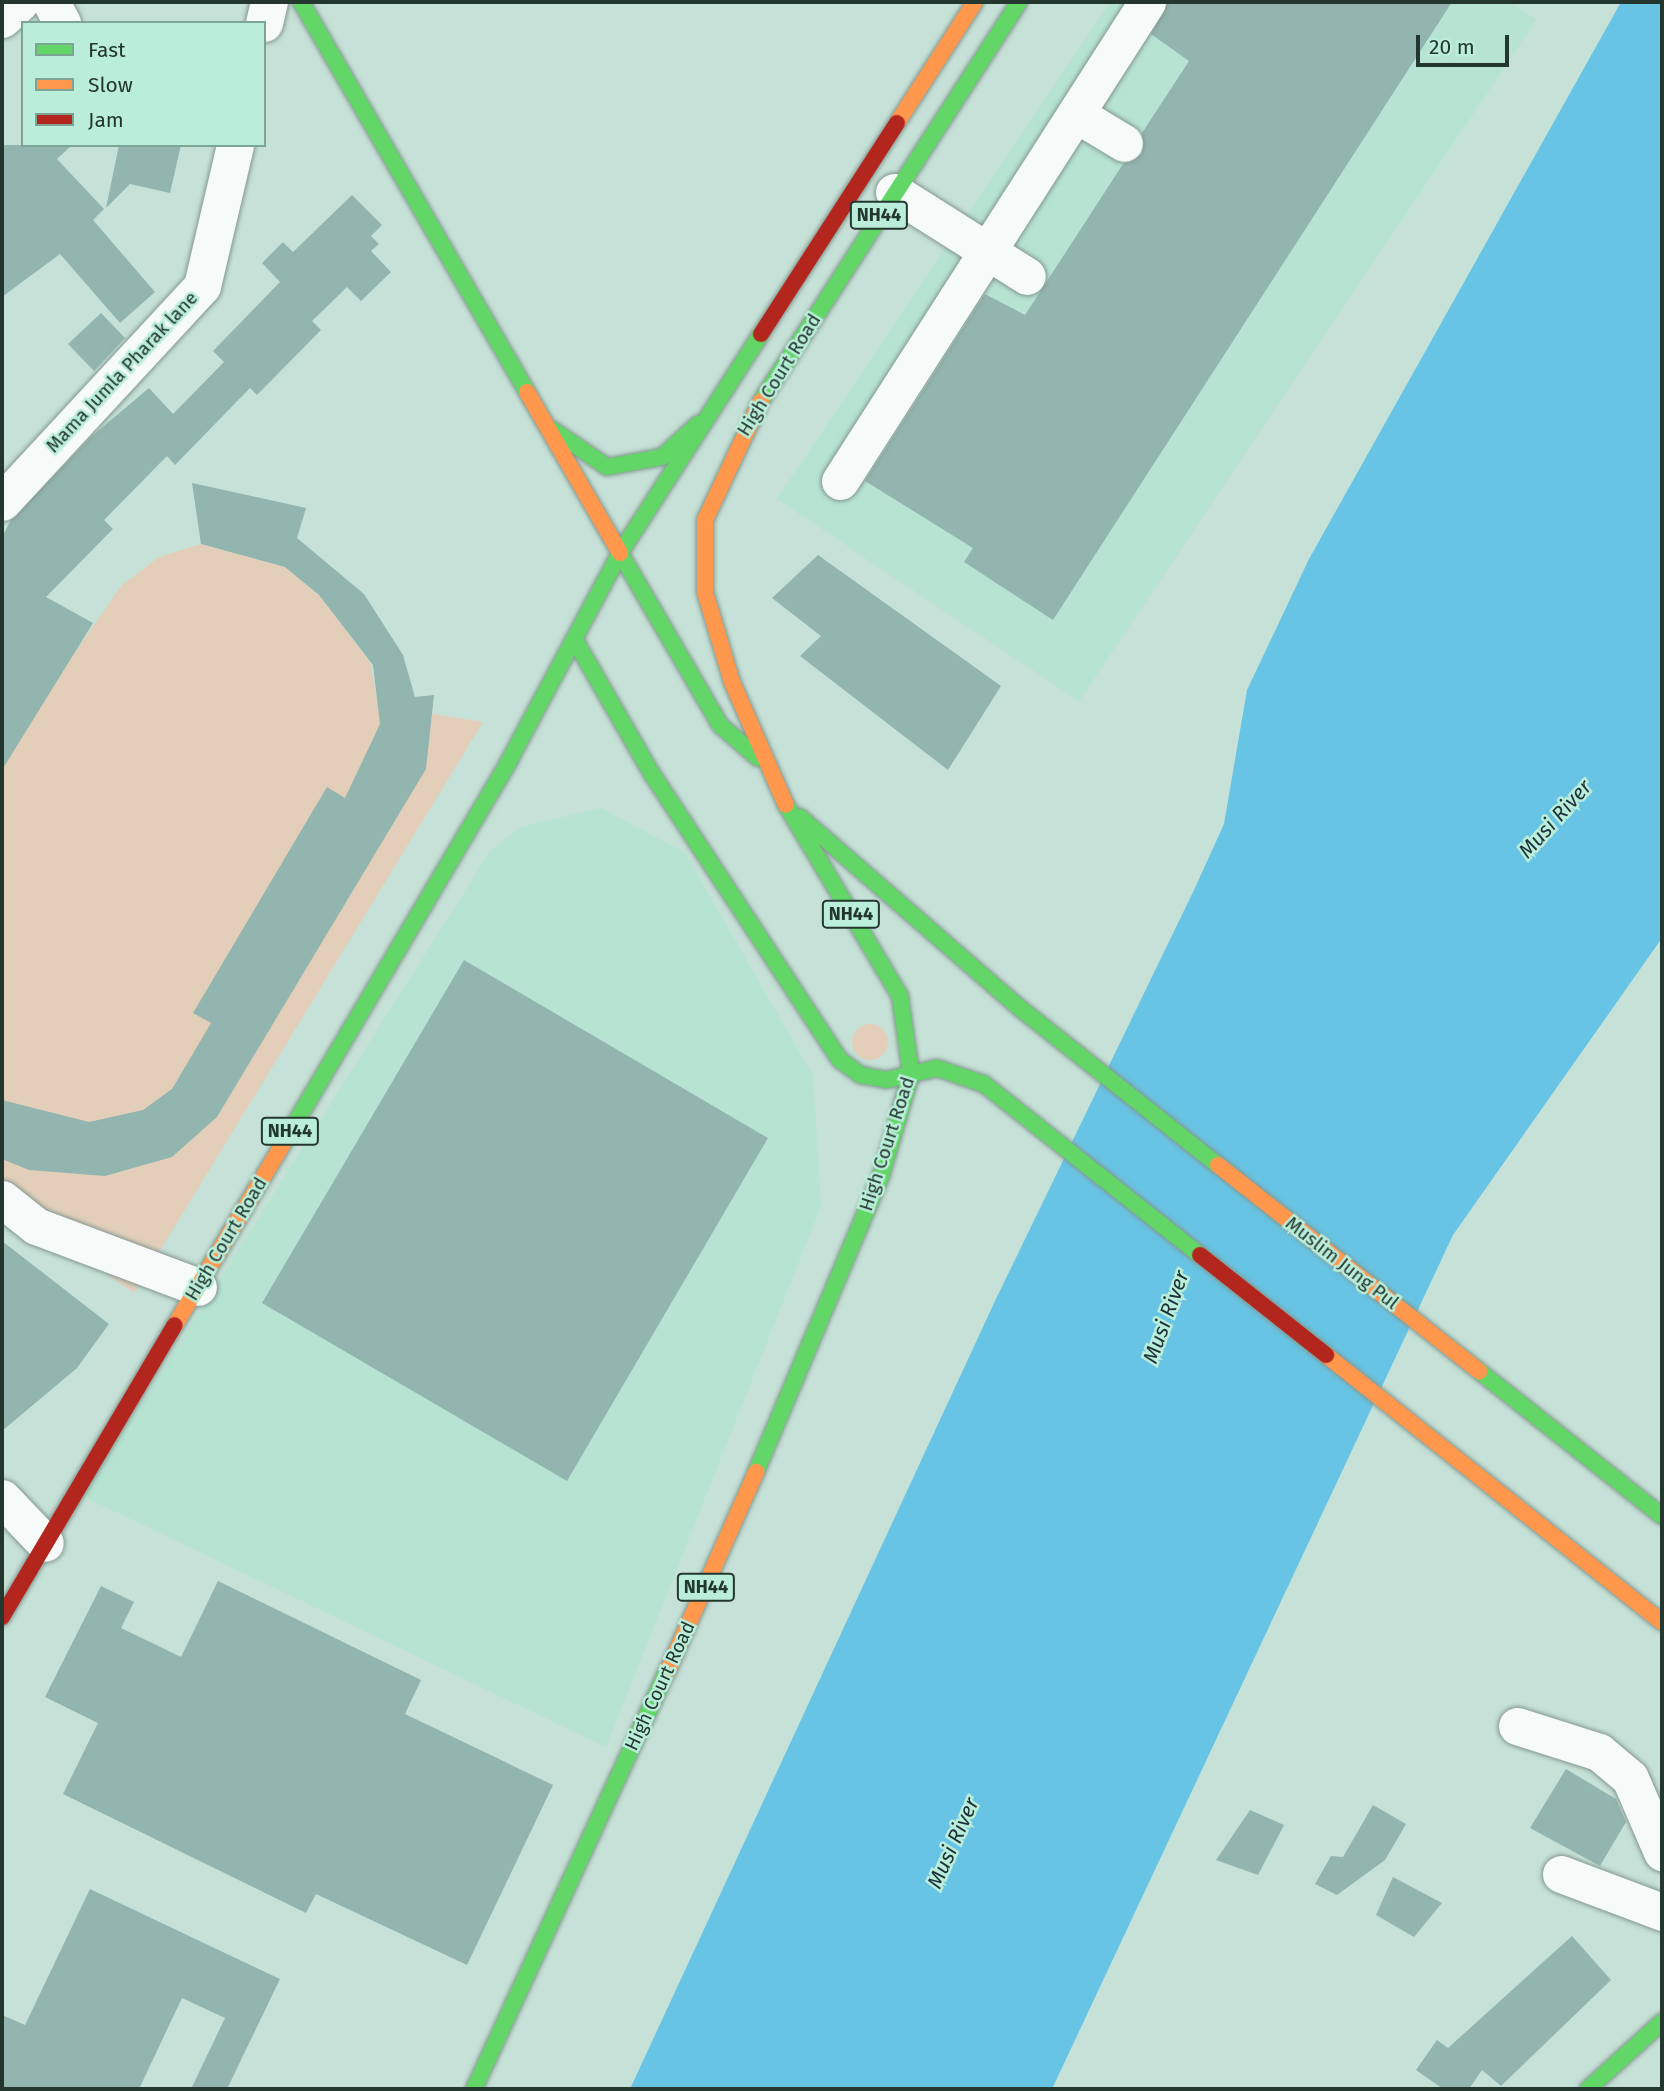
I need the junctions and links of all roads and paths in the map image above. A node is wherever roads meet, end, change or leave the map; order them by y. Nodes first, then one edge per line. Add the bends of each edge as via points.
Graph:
1 (20, 2) edge
2 (51, 2) edge
3 (269, 2) edge
4 (301, 2) edge
5 (975, 2) edge
6 (1019, 2) edge
7 (1147, 2) edge
8 (2, 19) edge
9 (61, 21) edge
10 (264, 21) edge
11 (1076, 114) junction
12 (1124, 143) dead end
13 (236, 147) edge
14 (894, 192) junction
15 (988, 251) junction
16 (1027, 276) dead end
17 (534, 412) junction
18 (699, 424) junction
19 (840, 481) dead end
20 (2, 502) edge
21 (620, 553) junction
22 (576, 642) junction
23 (764, 763) junction
24 (784, 801) junction
25 (911, 1074) junction
26 (2, 1199) edge
27 (198, 1287) junction
28 (2, 1498) edge
29 (1662, 1516) edge
30 (45, 1543) junction
31 (2, 1617) edge
32 (1662, 1622) edge
33 (1517, 1726) dead end
34 (1662, 1852) edge
35 (1561, 1874) dead end
36 (1662, 1912) edge
37 (1662, 2022) edge
38 (474, 2089) edge
39 (1588, 2089) edge

1 - 8 street
2 - 9 street
3 - 10 street
4 - 17 main road
5 - 18 main road, High Court Road / NH44
6 - 14 main road, High Court Road / NH44
7 - 11 street
11 - 12 street
11 - 15 street
13 - 20 street, Mama Jumla Pharak lane via 202,286
14 - 15 street
14 - 23 main road, High Court Road / NH44 via 742,430 705,520 705,592
15 - 16 street
15 - 19 street
17 - 18 main road via 580,453 607,467 662,457
17 - 21 main road
18 - 21 main road, High Court Road / NH44
21 - 22 main road, High Court Road / NH44
21 - 23 main road via 720,724
22 - 25 main road via 652,774 840,1060 861,1075 886,1080
22 - 27 main road, High Court Road / NH44
23 - 24 main road, High Court Road / NH44
24 - 25 main road, High Court Road / NH44 via 901,996
24 - 29 main road, Muslim Jung Pul via 1021,1009
25 - 32 main road via 937,1069 984,1084
25 - 38 main road, High Court Road / NH44 via 881,1176 720,1556
26 - 27 street via 36,1226
27 - 30 main road, High Court Road / NH44
28 - 30 street
30 - 31 main road, High Court Road / NH44
33 - 34 street via 1576,1742 1630,1778
35 - 36 street
37 - 39 main road

